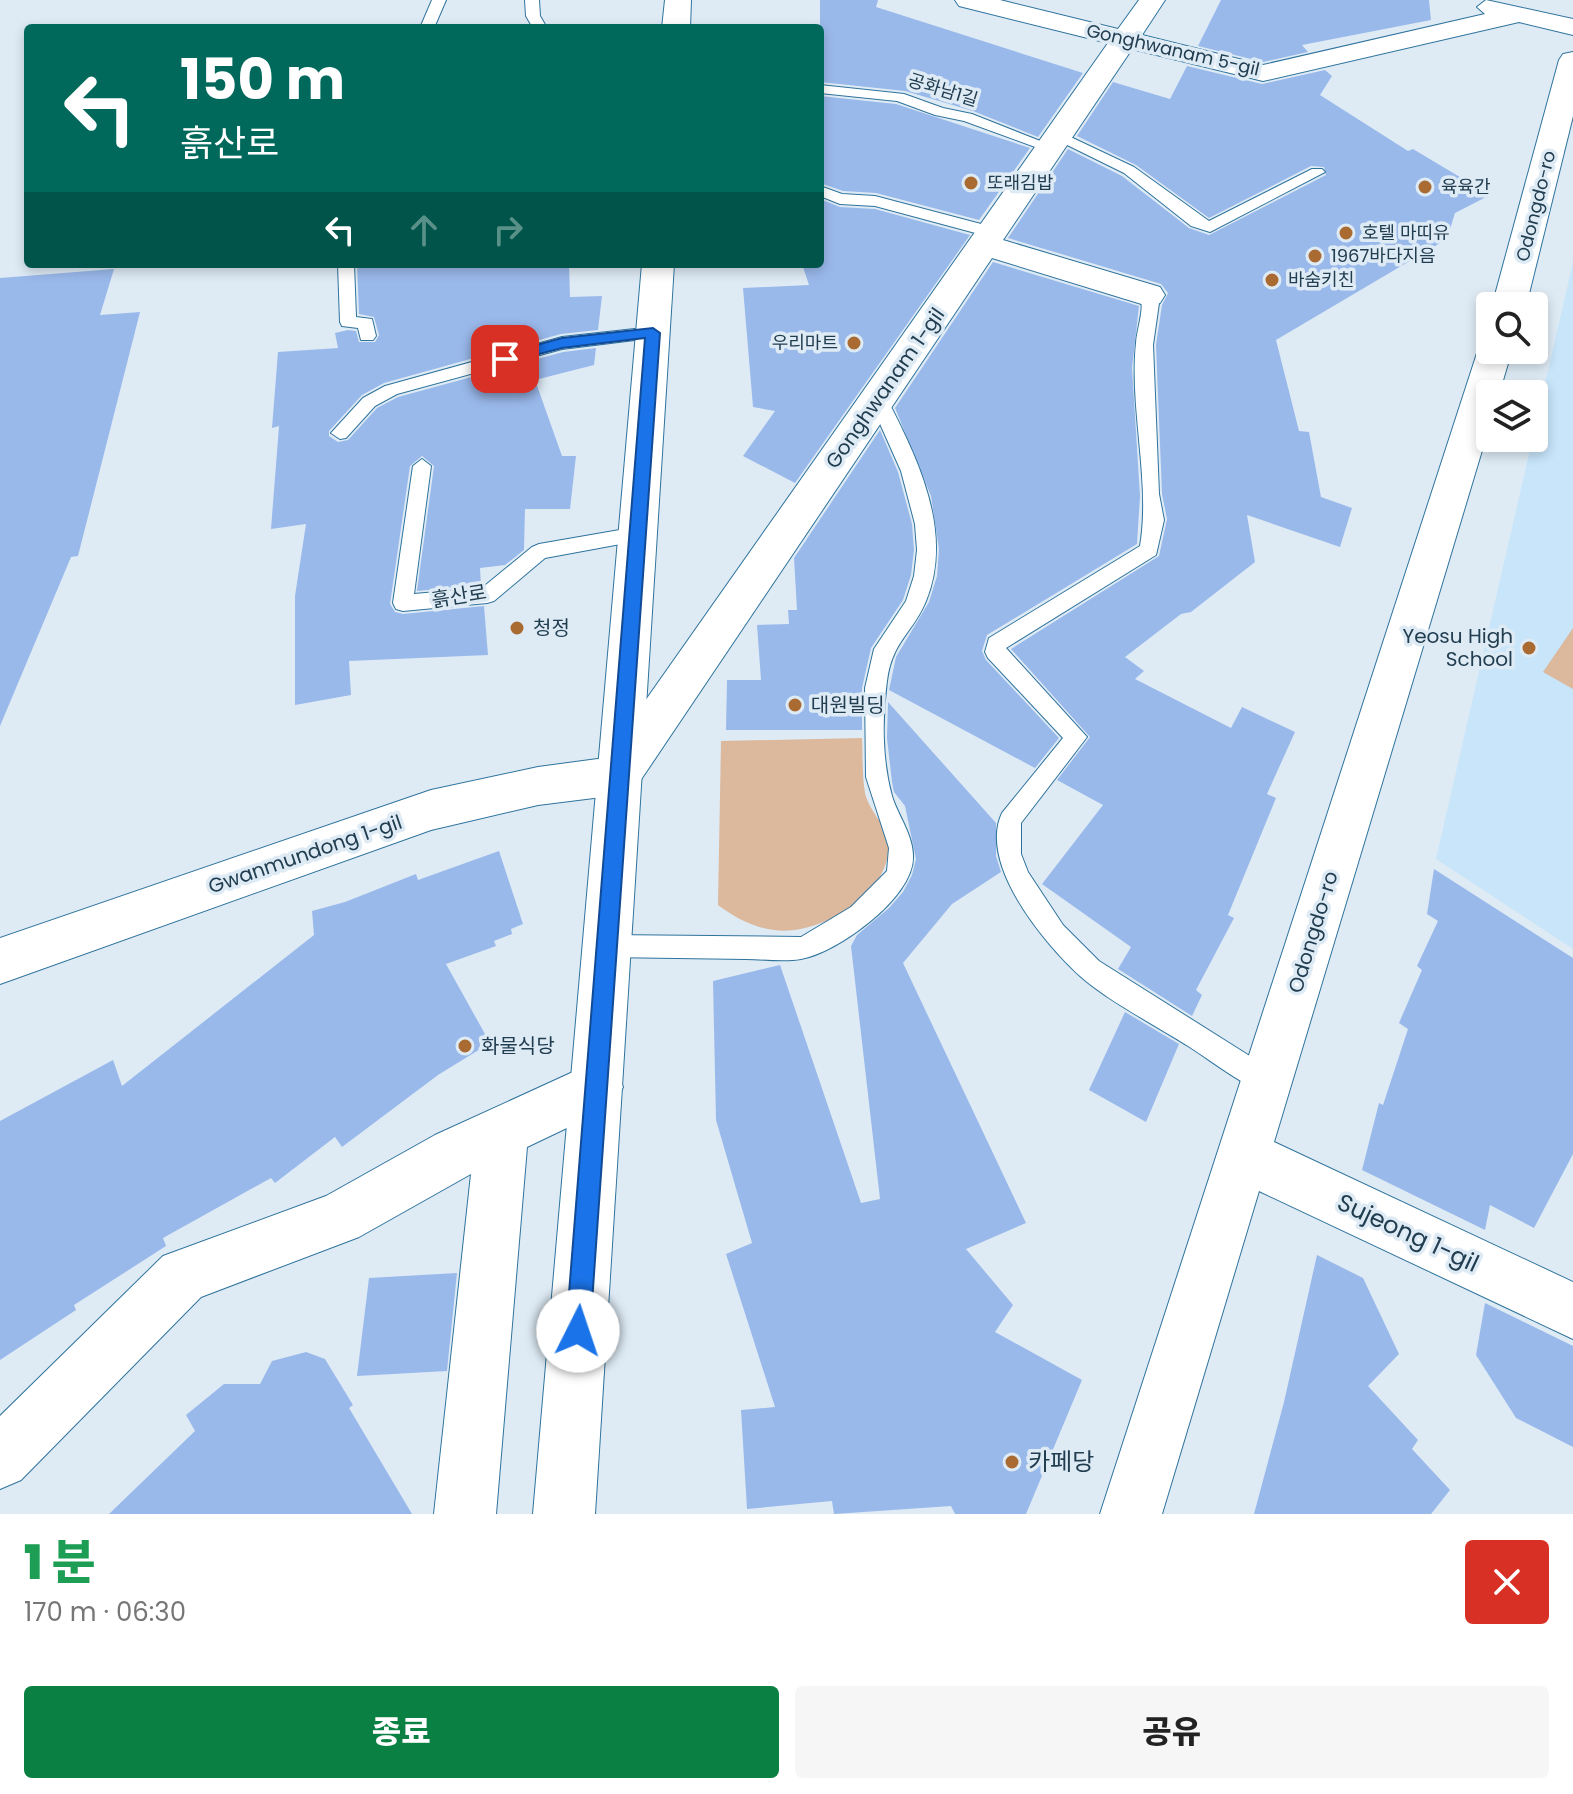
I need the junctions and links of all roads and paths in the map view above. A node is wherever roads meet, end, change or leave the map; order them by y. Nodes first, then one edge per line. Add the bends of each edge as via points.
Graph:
1 (439, 0) edge
2 (532, 0) edge
3 (678, 0) edge
4 (968, 0) edge
5 (1152, 0) edge
6 (1458, 0) edge
7 (1519, 14) junction
8 (429, 24) edge
9 (538, 24) edge
10 (676, 24) edge
11 (1573, 27) edge
12 (1125, 40) junction
13 (1573, 60) edge
14 (824, 89) edge
15 (1055, 142) junction
16 (1317, 172) dead end
17 (824, 193) edge
18 (989, 239) junction
19 (346, 268) edge
20 (658, 268) edge
21 (1513, 292) edge
22 (1148, 295) joint
23 (653, 333) junction
24 (367, 336) dead end
25 (1491, 364) edge
26 (878, 399) junction
27 (340, 433) dead end
28 (422, 466) dead end
29 (637, 534) junction
30 (618, 776) junction
31 (607, 946) junction
32 (0, 961) edge
33 (1266, 1081) junction
34 (597, 1087) junction
35 (502, 1132) junction
36 (1243, 1155) junction
37 (1573, 1311) edge
38 (0, 1459) edge
39 (465, 1514) edge
40 (564, 1514) edge
41 (1131, 1514) edge

1 - 8 lane
2 - 9 lane
3 - 10 street
4 - 12 street, Gonghwanam 5-gil
5 - 12 street, Gonghwanam 1-gil
6 - 7 street
7 - 11 street
7 - 12 street, Gonghwanam 5-gil via 1263,73
12 - 15 street, Gonghwanam 1-gil
13 - 21 street, Odongdo-ro
14 - 15 lane, 공화남1길 via 899,97
15 - 16 lane, 공화남1길 via 1111,159 1197,223 1210,227
15 - 18 street, Gonghwanam 1-gil
17 - 18 lane via 875,201
18 - 22 street
18 - 26 street, Gonghwanam 1-gil
19 - 24 lane via 348,322 366,323
20 - 23 street
22 - 33 lane via 1144,345 1154,520 1149,550 996,644 995,652 1076,737 1014,812 1009,854 1035,906 1075,956
23 - 27 lane via 562,343 391,390 369,402
23 - 29 street
25 - 33 street, Odongdo-ro
26 - 30 street, Gonghwanam 1-gil
26 - 31 lane via 908,457 924,527 917,599 887,642 874,715 880,794 900,848 897,875 861,913 820,942 801,948
28 - 29 lane, 흙산로 via 403,603 487,595 539,552
29 - 30 street
30 - 31 street
30 - 32 street, Gwanmundong 1-gil via 538,786 431,810
31 - 34 street
33 - 36 street, Odongdo-ro
34 - 35 street
34 - 40 street
35 - 38 street via 340,1218 183,1276
35 - 39 street
36 - 37 street, Sujeong 1-gil
36 - 41 street, Odongdo-ro

